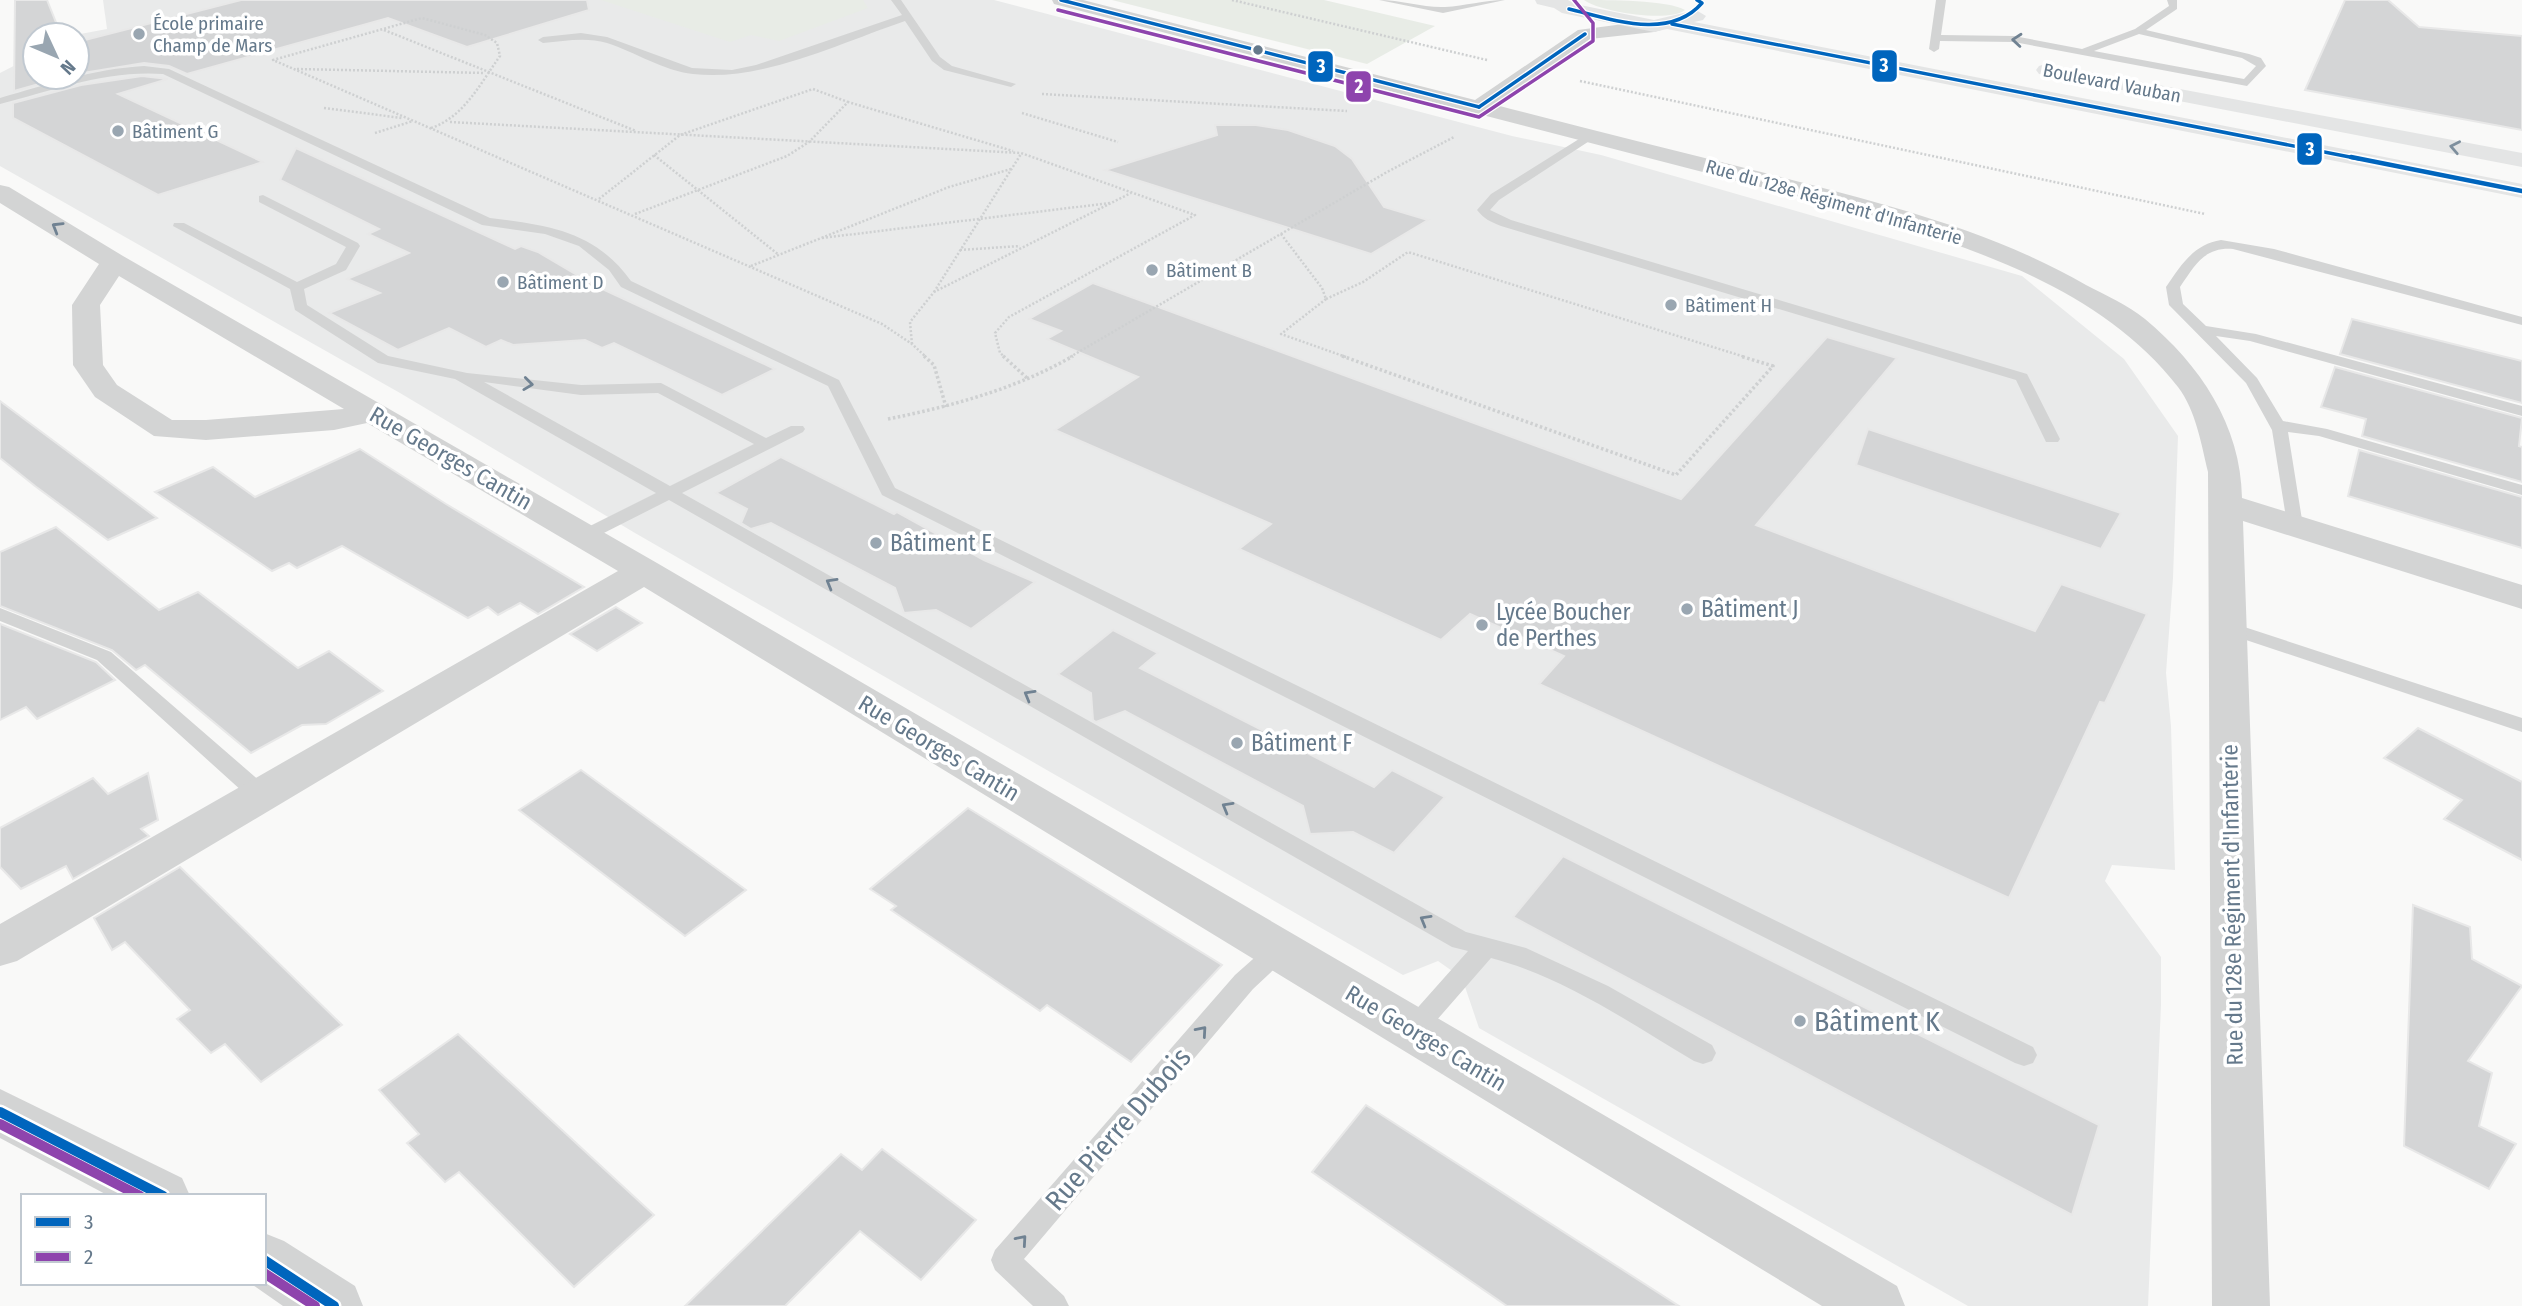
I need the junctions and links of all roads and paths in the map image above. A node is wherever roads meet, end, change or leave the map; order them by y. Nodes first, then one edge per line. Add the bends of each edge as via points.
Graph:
1 (896, 0) edge
2 (1060, 0) edge
3 (1232, 0) edge
4 (1384, 0) edge
5 (1500, 0) edge
6 (1941, 0) edge
7 (2172, 0) edge
8 (1558, 3) edge
9 (1707, 4) edge
10 (906, 17) junction
11 (1663, 25) junction
12 (384, 30) dead end
13 (2138, 31) junction
14 (1585, 34) junction
15 (543, 40) dead end
16 (1907, 44) dead end
17 (1935, 44) junction
18 (2085, 51) junction
19 (1986, 59) dead end
20 (2025, 66) dead end
21 (293, 69) junction
22 (1532, 71) junction
23 (490, 73) junction
24 (2247, 83) junction
25 (1007, 88) junction
26 (0, 102) edge
27 (848, 102) junction
28 (2229, 105) junction
29 (1489, 110) junction
30 (1357, 112) dead end
31 (449, 122) junction
32 (431, 128) junction
33 (640, 133) junction
34 (680, 135) junction
35 (1591, 136) junction
36 (809, 142) junction
37 (1118, 142) dead end
38 (1021, 153) junction
39 (654, 155) junction
40 (2522, 160) edge
41 (1012, 169) junction
42 (701, 190) junction
43 (2522, 191) edge
44 (0, 192) edge
45 (1132, 192) junction
46 (263, 199) dead end
47 (599, 200) junction
48 (1110, 204) junction
49 (634, 215) junction
50 (2214, 216) dead end
51 (978, 221) junction
52 (179, 226) dead end
53 (1281, 234) junction
54 (822, 238) junction
55 (1025, 246) junction
56 (960, 250) junction
57 (779, 255) junction
58 (114, 262) junction
59 (751, 266) junction
60 (297, 287) junction
61 (934, 292) junction
62 (1326, 299) junction
63 (2522, 321) edge
64 (2200, 330) junction
65 (912, 344) junction
66 (460, 375) junction
67 (1027, 379) junction
68 (946, 407) junction
69 (2522, 411) edge
70 (372, 412) junction
71 (2277, 425) junction
72 (856, 426) junction
73 (797, 429) dead end
74 (2052, 439) dead end
75 (767, 445) junction
76 (2522, 489) edge
77 (672, 493) junction
78 (2225, 504) junction
79 (2294, 526) junction
80 (584, 536) junction
81 (644, 571) junction
82 (2522, 597) edge
83 (0, 614) edge
84 (2226, 627) junction
85 (2522, 725) edge
86 (261, 794) junction
87 (0, 947) edge
88 (1486, 947) junction
89 (1278, 951) junction
90 (1413, 1030) junction
91 (1703, 1053) dead end
92 (2024, 1055) dead end
93 (0, 1112) edge
94 (159, 1194) edge
95 (266, 1261) edge
96 (334, 1306) edge
97 (1054, 1306) edge
98 (1876, 1306) edge
99 (2241, 1306) edge

1 - 10 lane
2 - 29 street, Rue du 128e Régiment d'Infanterie
3 - 22 path
4 - 5 lane via 1443,10
6 - 17 lane
7 - 13 lane via 2174,8
8 - 11 main road, Boulevard Vauban
8 - 14 street via 1579,17
9 - 11 main road via 1694,18
10 - 15 lane via 732,73 691,71 607,40 581,36
10 - 25 lane via 936,59 948,68
11 - 14 street
11 - 43 main road, Boulevard Vauban
12 - 23 path
13 - 18 lane
13 - 24 lane via 2257,60 2261,66
14 - 22 street
16 - 17 main road
18 -> 17 lane via 2014,39
17 - 19 main road
18 - 24 lane
20 - 28 main road, Boulevard Vauban
21 - 23 path
21 - 23 path via 273,60 422,18 485,35 497,43 500,56
21 - 32 path
22 - 29 street
22 - 50 path
23 - 31 path
23 - 33 path
24 - 28 lane
25 - 30 path
25 - 37 path via 998,95 1011,109
26 - 72 lane via 96,75 165,71 487,222 562,234 591,247 615,266 626,284 834,383
27 - 34 path via 813,89
27 - 36 path
27 - 38 path
40 -> 28 main road, Boulevard Vauban
29 - 35 street, Rue du 128e Régiment d'Infanterie
29 - 53 path via 1483,125 1439,144
31 - 32 path
31 - 33 path
32 - 47 path
33 - 34 path
34 - 36 path
34 - 39 path
35 - 74 lane via 1495,197 1483,210 1506,223 2022,377
35 - 78 street, Rue du 128e Régiment d'Infanterie via 1952,233 2039,269 2134,324 2192,385 2212,424 2225,472
36 - 38 path
36 - 42 path via 768,165
38 - 41 path
38 - 45 path
39 - 42 path
39 - 47 path
41 - 51 path
41 - 54 path via 949,187
42 - 49 path
42 - 57 path
58 -> 44 street, Rue Georges Cantin
45 - 48 path
45 - 67 path via 1195,215 1009,317 995,333 1000,353
46 - 60 lane via 353,246 341,267
47 - 49 path
48 - 51 path
48 - 55 path
49 - 59 path
51 - 54 path
51 - 56 path
52 - 60 lane
53 - 62 path
53 - 67 path
54 - 57 path
55 - 56 path
55 - 61 path
56 - 61 path
57 - 59 path
58 - 70 street, Rue Georges Cantin
58 - 70 street via 86,305 88,365 106,391 165,429 334,421
59 - 65 path via 882,324
60 - 66 lane via 300,307 383,359
61 - 65 path via 910,322
62 - 62 path via 1281,334 1676,475 1773,366 1408,252 1363,282
63 - 64 lane via 2229,243 2197,252 2172,287 2176,305
64 - 69 lane via 2251,337
64 - 71 lane via 2252,381
65 - 68 path via 934,365
66 -> 75 lane via 581,390 661,388
66 - 77 lane
67 - 68 path
68 - 72 path
70 - 80 street, Rue Georges Cantin
71 - 76 lane via 2321,432
71 - 79 lane
72 - 92 lane via 888,491
73 - 75 lane
75 - 77 lane
77 - 80 lane
88 -> 77 lane via 1460,940
78 - 79 street
78 - 84 street, Rue du 128e Régiment d'Infanterie
79 - 82 street
80 - 81 street, Rue Georges Cantin
81 - 86 street
81 - 89 street, Rue Georges Cantin
83 - 86 lane via 104,656
84 - 85 lane
84 - 99 street, Rue du 128e Régiment d'Infanterie
86 - 87 street
88 - 90 lane
88 - 91 lane via 1518,955 1599,993
89 - 90 street, Rue Georges Cantin
97 -> 89 lane, Rue Pierre Dubois via 1005,1260 1244,982
90 - 98 street, Rue Georges Cantin
93 - 94 street
95 - 96 street

